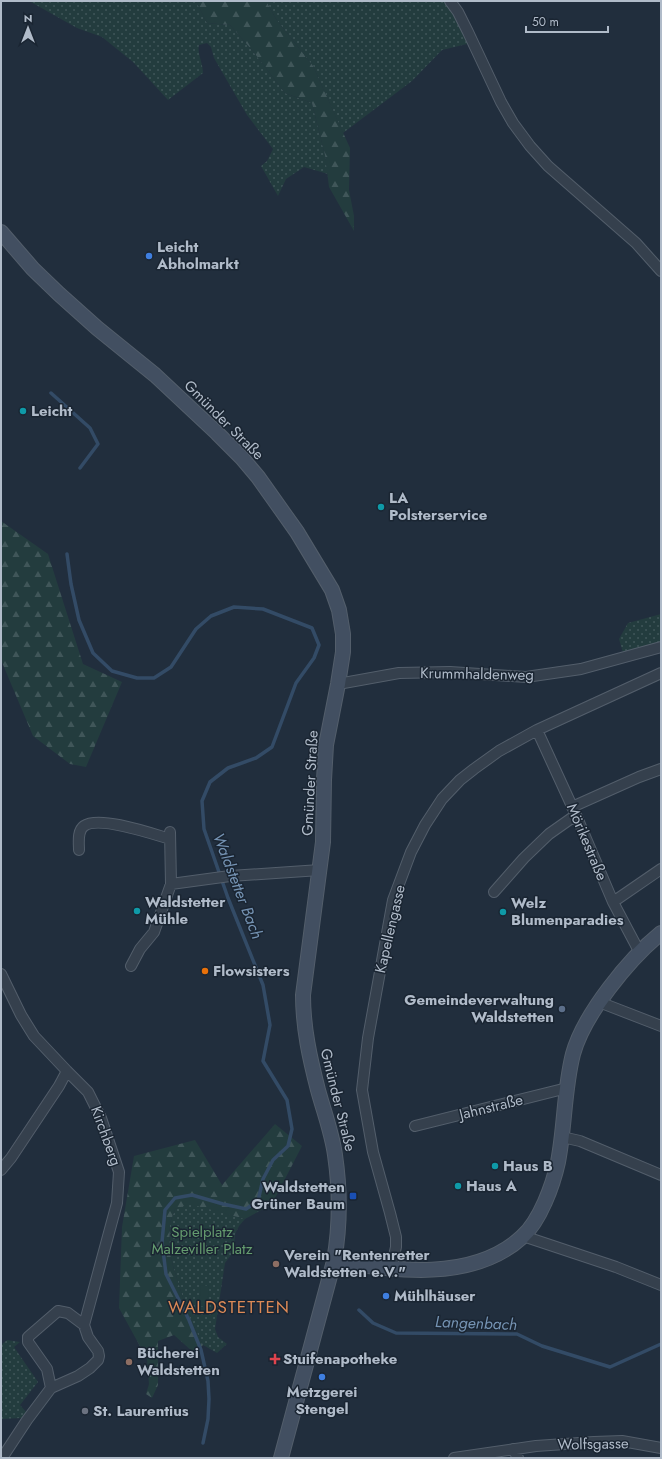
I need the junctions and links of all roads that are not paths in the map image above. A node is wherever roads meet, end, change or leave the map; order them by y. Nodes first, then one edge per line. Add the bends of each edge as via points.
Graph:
1 (450, 1) edge
2 (1, 232) edge
3 (661, 271) edge
4 (661, 647) edge
5 (661, 673) edge
6 (338, 684) junction
7 (537, 730) junction
8 (661, 769) edge
9 (574, 811) junction
10 (79, 850) dead end
11 (661, 868) edge
12 (320, 870) junction
13 (171, 884) junction
14 (494, 892) dead end
15 (612, 902) junction
16 (661, 933) edge
17 (640, 954) junction
18 (131, 966) dead end
19 (1, 974) edge
20 (599, 1002) junction
21 (661, 1026) edge
22 (67, 1071) junction
23 (568, 1088) junction
24 (415, 1126) dead end
25 (562, 1137) junction
26 (1, 1170) edge
27 (661, 1175) edge
28 (522, 1236) junction
29 (334, 1261) junction
30 (391, 1270) junction
31 (661, 1285) edge
32 (84, 1325) junction
33 (51, 1388) junction
34 (661, 1448) edge
35 (516, 1454) edge
36 (2, 1458) edge
37 (281, 1458) edge
38 (454, 1458) edge

1 - 3 street via 458,12 501,102 530,146 548,166 636,243
2 - 6 street, Gmünder Straße via 59,294 155,375 217,433 258,477 297,532 332,590 343,634
4 - 6 street, Krummhaldenweg via 581,669 526,677 450,672 399,673
5 - 7 street, Kapellengasse
6 - 12 street, Gmünder Straße via 326,745
7 - 9 street, Mörikestraße
7 - 30 street, Kapellengasse via 499,751 474,769 442,799 411,852 393,900 368,1038 362,1090 373,1152 396,1237
8 - 9 street
9 - 14 street via 524,858
9 - 15 street, Mörikestraße
10 - 13 street via 80,831 84,826 96,823 116,824 170,835
11 - 15 street
12 - 13 street via 230,876
12 - 29 street, Gmünder Straße via 303,995 303,1018 306,1041 335,1155 338,1187
13 - 18 street via 154,932 140,949
15 - 17 street, Mörikestraße
16 - 17 street
17 - 20 street
19 - 22 street, Kirchberg via 34,1036
20 - 21 street
20 - 23 street via 573,1053
22 - 26 street
22 - 32 street, Kirchberg via 88,1092 95,1105 119,1172 117,1203
23 - 24 street, Jahnstraße
23 - 25 street
25 - 27 street via 580,1141
25 - 28 street via 558,1163 549,1192 538,1216
28 - 30 street via 498,1254 477,1262 444,1269
28 - 31 street via 616,1267
29 - 30 street
29 - 37 street, Gmünder Straße
32 - 33 street via 88,1337 98,1351 98,1360 78,1376
32 - 33 street via 68,1313 58,1311 28,1337 28,1342 47,1369
33 - 36 street
34 - 35 street, Wolfsgasse via 622,1441 564,1444
35 - 38 street, Wolfsgasse

